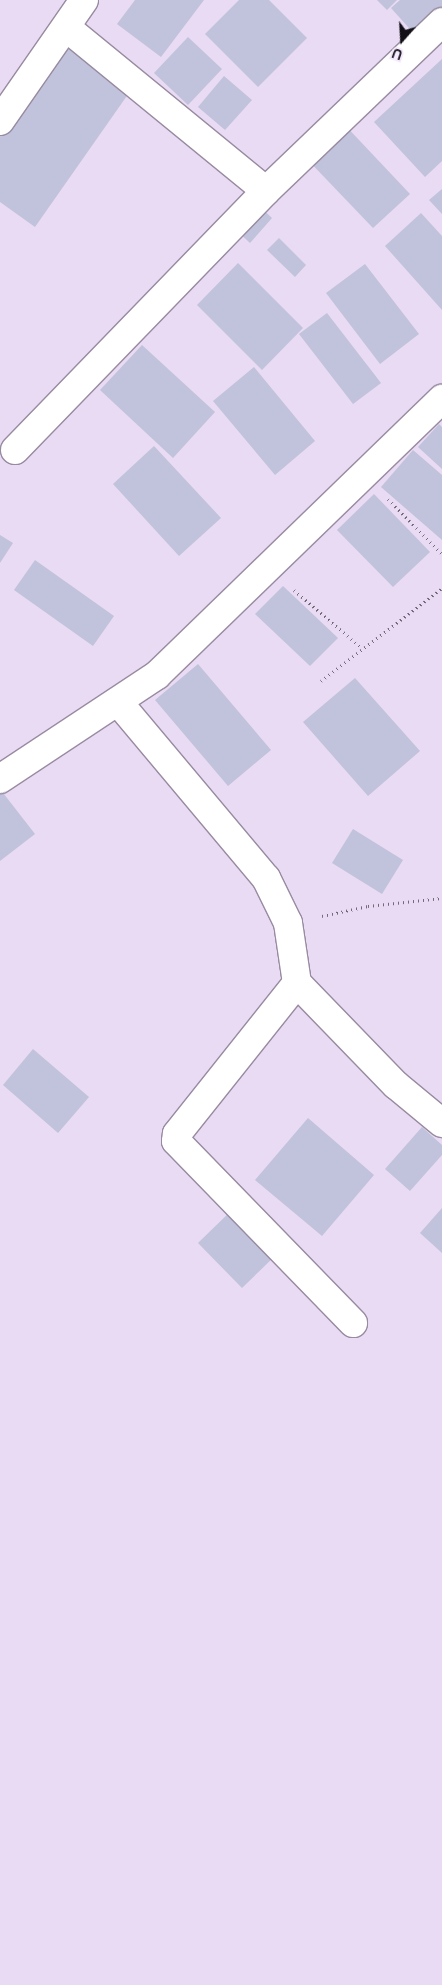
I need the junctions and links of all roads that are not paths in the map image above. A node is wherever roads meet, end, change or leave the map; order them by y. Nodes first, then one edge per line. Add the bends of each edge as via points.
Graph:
1 (84, 0) edge
2 (442, 22) edge
3 (67, 28) junction
4 (3, 111) edge
5 (266, 191) junction
6 (442, 399) edge
7 (15, 450) dead end
8 (119, 703) junction
9 (0, 779) edge
10 (297, 983) junction
11 (442, 1123) edge
12 (353, 1323) dead end

1 - 3 street
2 - 5 street
3 - 4 street
3 - 5 street
5 - 7 street
6 - 8 street via 157,675
8 - 9 street
8 - 10 street via 266,878 288,923
10 - 11 street via 396,1085
10 - 12 street via 177,1134 176,1141

